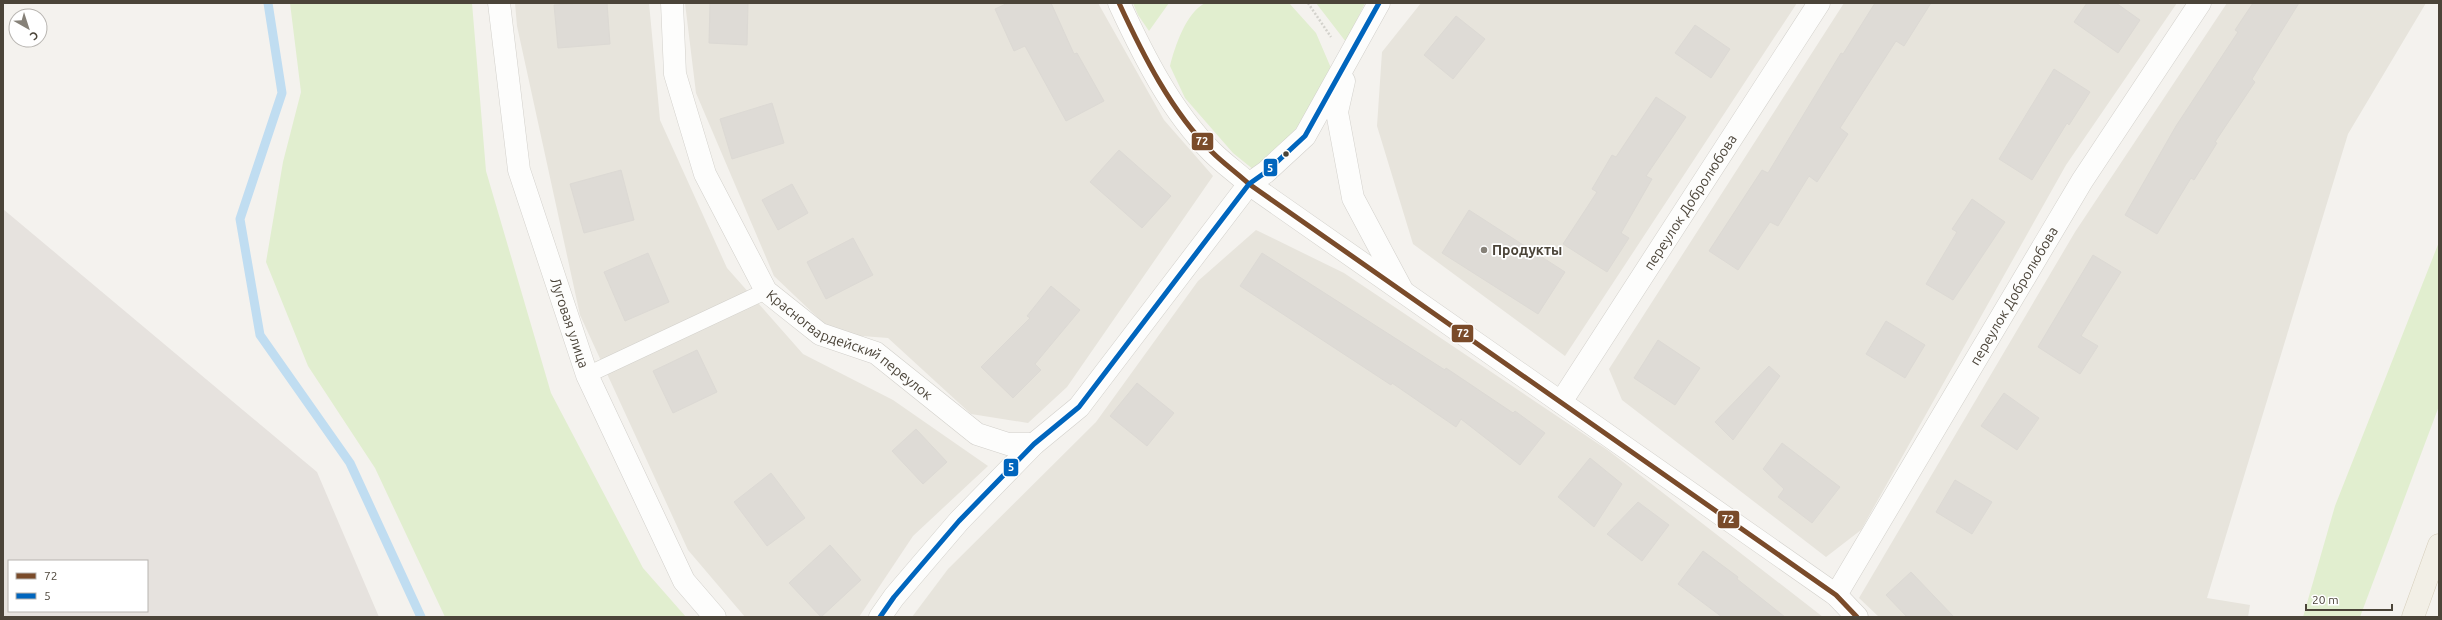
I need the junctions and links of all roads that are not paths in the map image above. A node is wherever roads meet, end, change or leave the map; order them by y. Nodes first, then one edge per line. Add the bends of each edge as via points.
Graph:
1 (499, 3) edge
2 (672, 3) edge
3 (1119, 3) edge
4 (1379, 3) edge
5 (1819, 3) edge
6 (2200, 3) edge
7 (1348, 62) junction
8 (1249, 184) junction
9 (766, 291) junction
10 (1402, 291) junction
11 (587, 375) junction
12 (1561, 402) junction
13 (1034, 444) junction
14 (2439, 545) edge
15 (1836, 595) junction
16 (715, 617) edge
17 (880, 617) edge
18 (1857, 617) edge
19 (2413, 617) edge

1 - 11 street, Луговая улица via 518,170
2 - 9 street, Красногвардейский переулок via 675,74 706,174
3 - 8 street via 1137,43 1179,112 1212,152
4 - 7 street
5 - 12 street, переулок Добролюбова
6 - 15 street, переулок Добролюбова via 2082,181
7 - 8 street via 1305,136
7 - 10 street via 1337,112 1353,198
8 - 10 street
8 - 13 street via 1079,408
9 - 11 lane
9 - 13 street, Красногвардейский переулок via 820,334 876,353 977,434 1008,444
10 - 12 street
11 - 16 street, Луговая улица via 684,581
12 - 15 street
13 - 17 street via 959,522 894,597
14 - 19 main road
15 - 18 street

